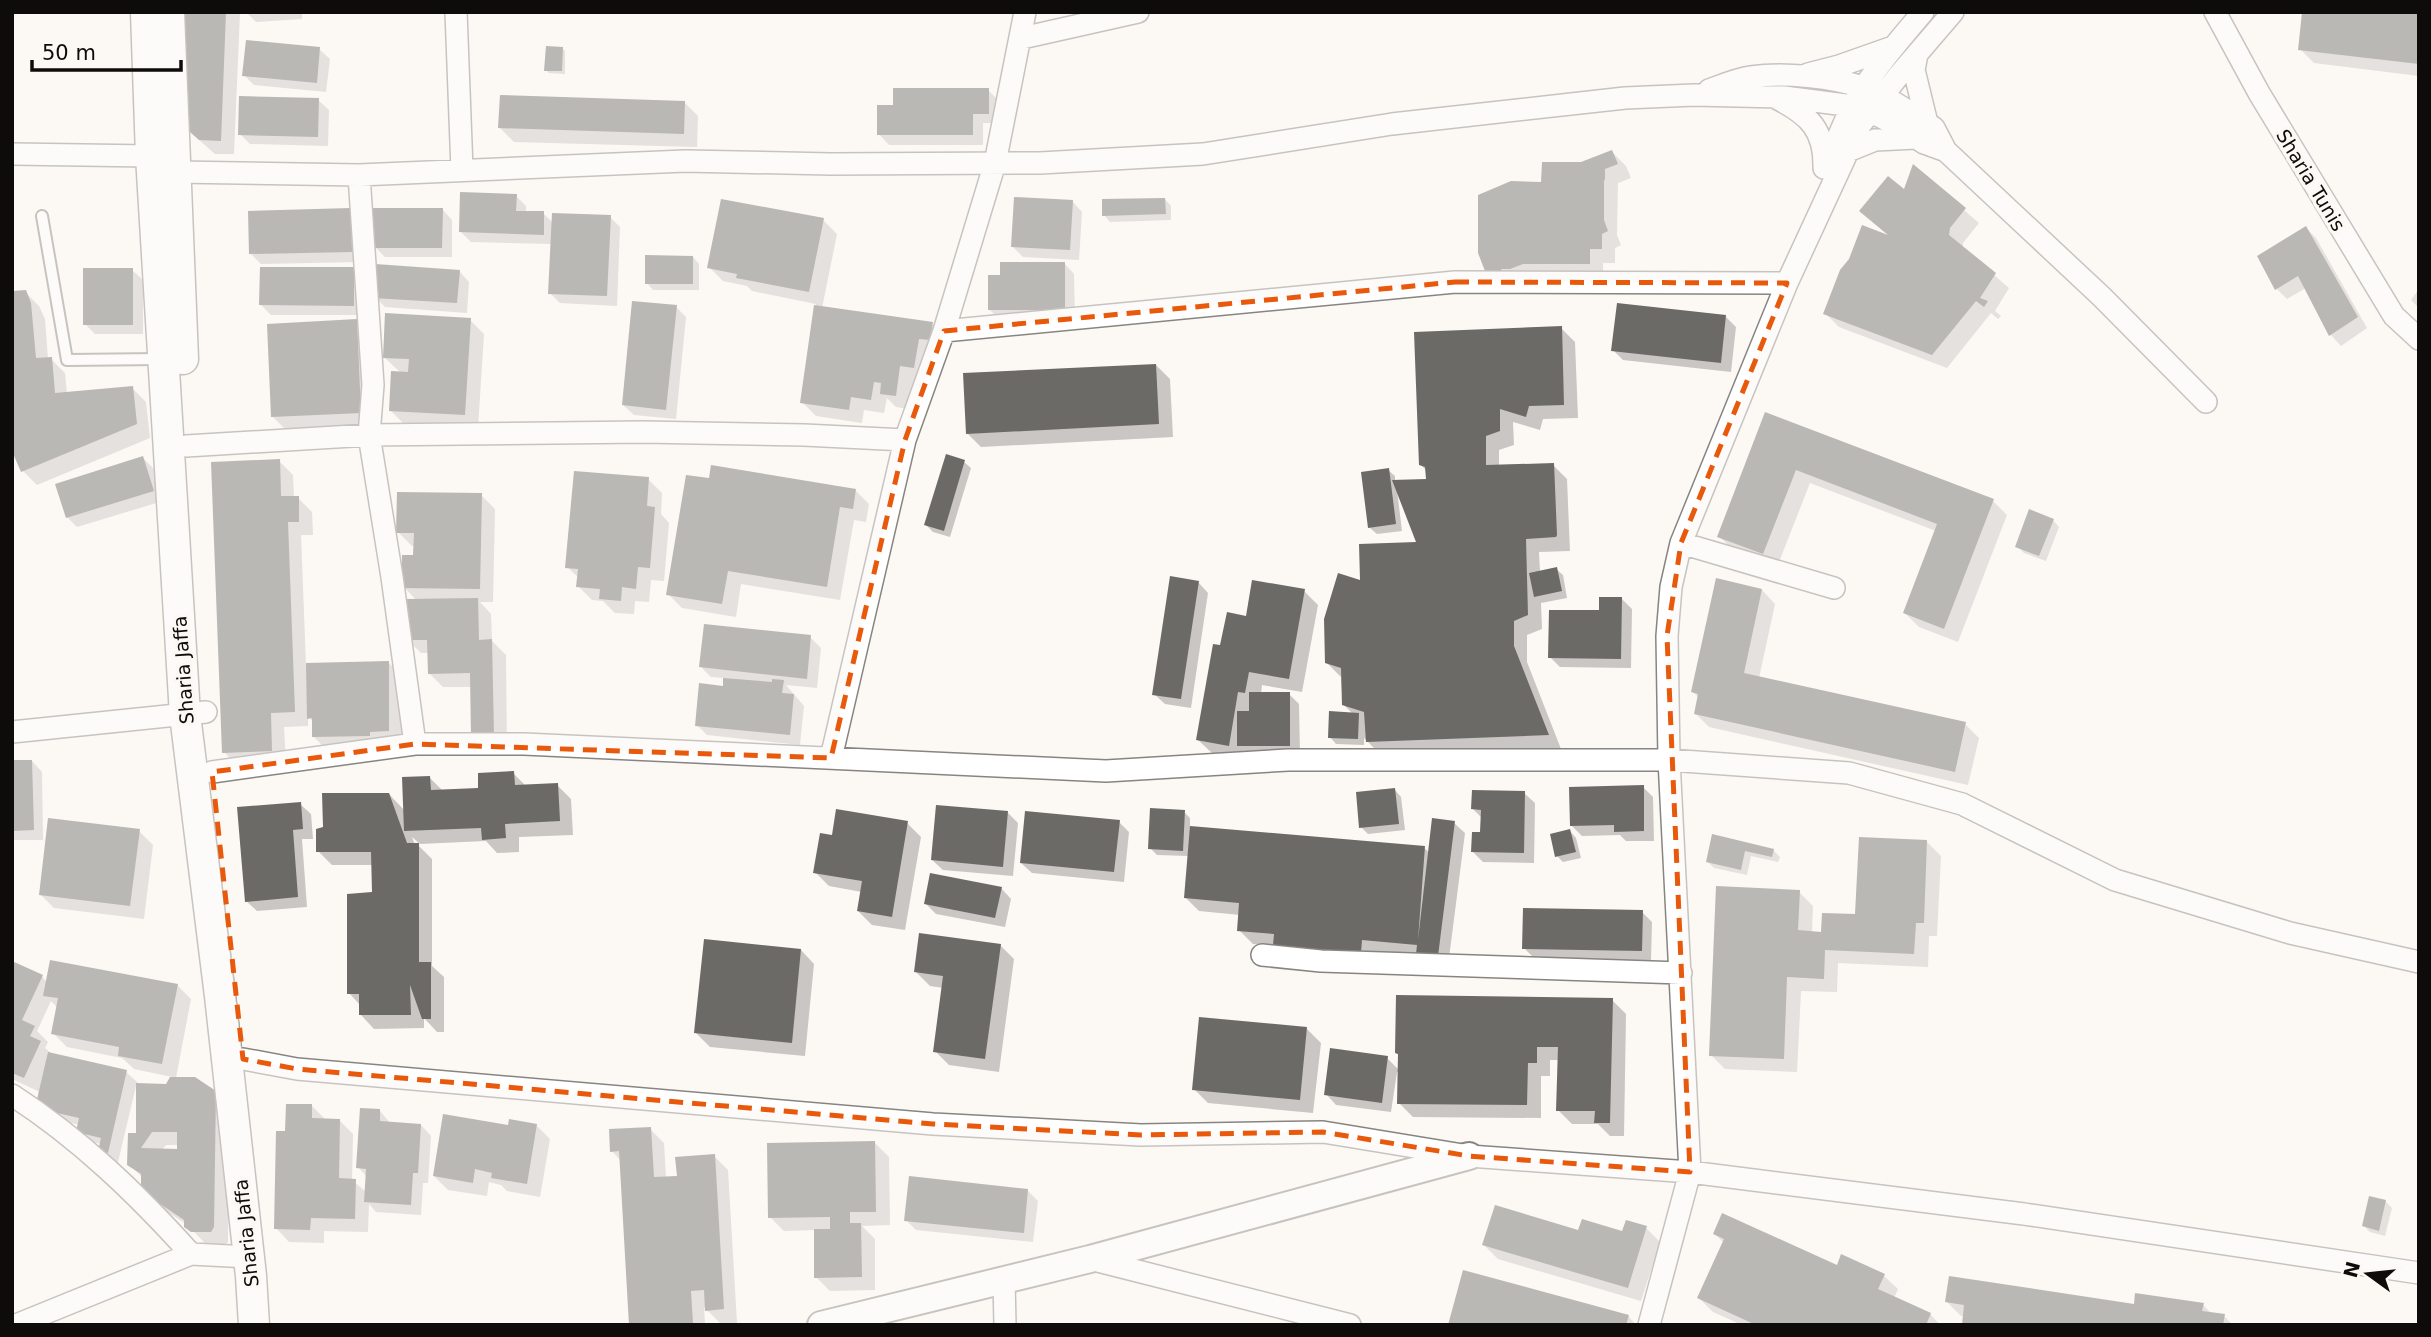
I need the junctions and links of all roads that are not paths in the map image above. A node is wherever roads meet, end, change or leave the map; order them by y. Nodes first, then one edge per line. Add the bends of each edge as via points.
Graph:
1 (146, 12) edge
2 (169, 12) edge
3 (456, 12) edge
4 (1025, 12) edge
5 (1138, 12) edge
6 (1923, 12) edge
7 (1953, 12) edge
8 (2215, 12) edge
9 (1022, 38) junction
10 (1893, 47) junction
11 (1917, 54) junction
12 (1795, 76) junction
13 (1694, 95) junction
14 (1773, 97) junction
15 (1868, 100) junction
16 (1921, 130) junction
17 (1848, 151) junction
18 (12, 153) edge
19 (995, 163) junction
20 (164, 164) junction
21 (462, 170) junction
22 (1824, 171) junction
23 (359, 175) junction
24 (42, 216) dead end
25 (1787, 283) junction
26 (944, 331) junction
27 (2419, 339) edge
28 (163, 359) junction
29 (2206, 402) dead end
30 (369, 435) junction
31 (905, 440) junction
32 (186, 446) junction
33 (1681, 543) junction
34 (1834, 588) dead end
35 (196, 714) junction
36 (12, 732) edge
37 (415, 744) junction
38 (831, 758) junction
39 (1669, 760) junction
40 (212, 772) junction
41 (1262, 955) dead end
42 (2419, 962) edge
43 (1681, 973) junction
44 (243, 1059) junction
45 (12, 1095) edge
46 (1469, 1157) junction
47 (1690, 1172) junction
48 (191, 1254) junction
49 (249, 1257) junction
50 (1090, 1259) junction
51 (2419, 1273) edge
52 (1004, 1280) junction
53 (16, 1325) edge
54 (254, 1325) edge
55 (272, 1325) edge
56 (821, 1325) edge
57 (1005, 1325) edge
58 (1350, 1325) edge
59 (1649, 1325) edge

1 - 20 main road, Sharia Jaffa
2 - 20 main road, Sharia Jaffa
3 - 21 street
4 - 9 street
5 - 9 street
6 - 10 street
7 - 11 street
8 - 27 street, Sharia Tunis via 2394,316
9 - 19 street
10 - 12 street
10 - 15 street
11 - 15 street
11 - 16 street via 1913,69
12 - 13 street via 1749,77
12 - 15 street
13 - 14 street
13 - 19 street via 1626,98 1392,124 1203,154
14 - 15 street
14 - 22 street via 1812,123 1823,143
15 - 16 street
15 - 17 street
15 - 22 street
16 - 17 street
16 - 29 street via 1934,128 1947,151
17 - 25 street
18 - 20 street
19 - 21 street via 685,161
19 - 26 street
20 - 23 street
20 - 28 main road, Sharia Jaffa
20 - 32 main road, Sharia Jaffa
21 - 23 street
22 - 25 street
23 - 30 street via 373,385
24 - 28 lane via 67,360
25 - 26 street via 1455,282
25 - 33 street
26 - 31 street
28 - 35 main road, Sharia Jaffa
30 - 31 street via 643,432
30 - 32 street
30 - 37 street
31 - 38 street
32 - 35 main road, Sharia Jaffa
33 - 34 street
33 - 39 street via 1667,636
35 - 36 street
35 - 40 main road, Sharia Jaffa
35 - 49 main road, Sharia Jaffa via 220,996
37 - 38 street via 524,744
37 - 40 street
38 - 39 street via 1105,771 1288,760
39 - 42 street via 1849,774 1962,804 2115,880 2290,933
39 - 43 street
40 - 44 main road, Sharia Jaffa
41 - 43 street
43 - 47 street
44 - 46 street via 297,1069 933,1124 1141,1135 1323,1132
44 - 55 main road, Sharia Jaffa
45 - 48 street via 100,1160
46 - 47 street
46 - 50 street
47 - 51 street via 2050,1218
47 - 59 street
48 - 49 street
48 - 53 street
49 - 54 main road, Sharia Jaffa
50 - 52 street
50 - 58 street
52 - 56 street
52 - 57 street

